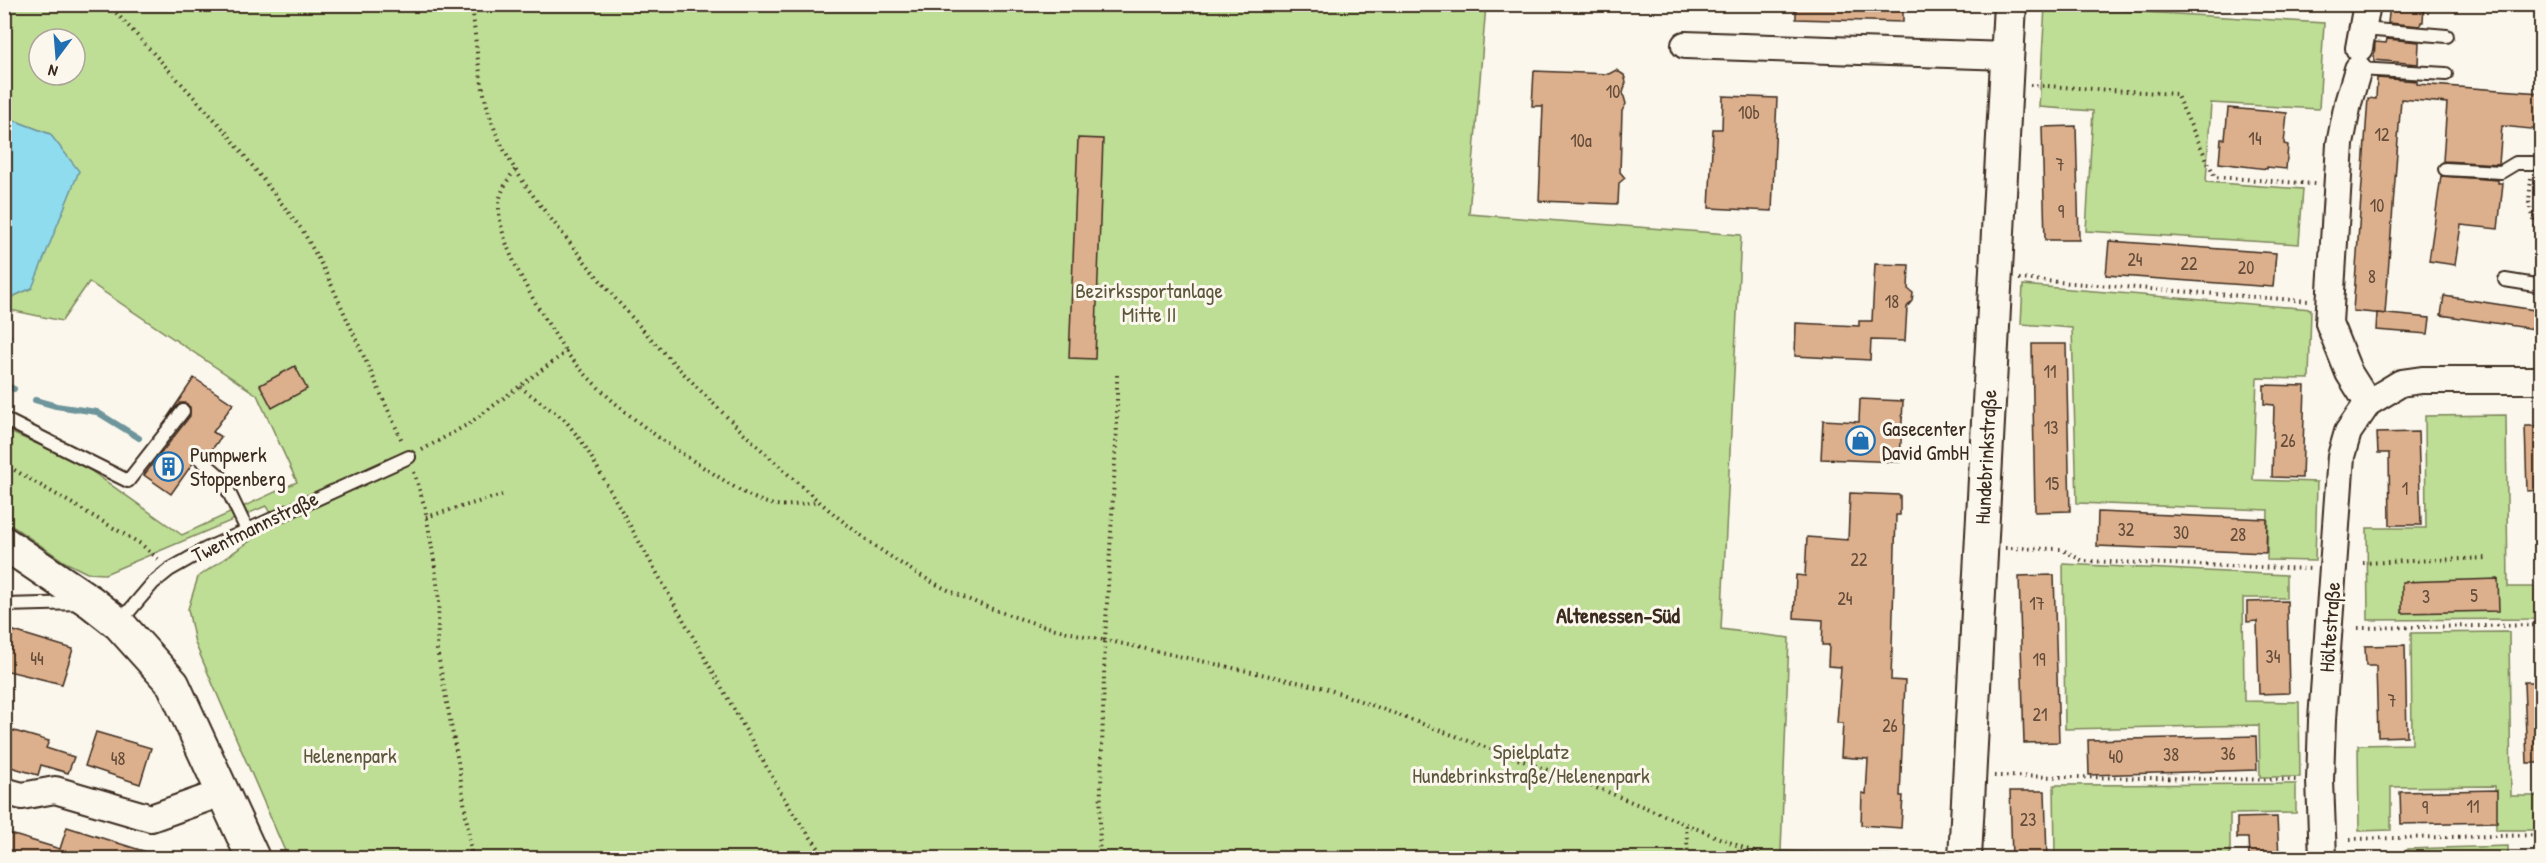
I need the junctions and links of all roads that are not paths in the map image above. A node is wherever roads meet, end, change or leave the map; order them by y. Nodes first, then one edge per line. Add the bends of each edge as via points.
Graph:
1 (2010, 4) edge
2 (2447, 36) dead end
3 (2362, 38) edge
4 (1685, 45) dead end
5 (2007, 70) junction
6 (2446, 74) dead end
7 (2537, 163) edge
8 (2445, 169) dead end
9 (2505, 279) dead end
10 (2537, 286) edge
11 (2541, 380) edge
12 (2368, 403) junction
13 (183, 411) dead end
14 (4, 419) edge
15 (199, 458) dead end
16 (411, 463) road end
17 (247, 530) junction
18 (4, 543) edge
19 (91, 602) junction
20 (4, 605) edge
21 (119, 624) junction
22 (4, 791) edge
23 (224, 792) junction
24 (253, 858) edge
25 (1965, 858) edge
26 (2322, 858) edge

1 - 5 street, Hundebrinkstraße
2 - 3 lane
3 - 6 lane
3 - 12 street via 2340,144 2329,322 2349,373
4 - 5 street
5 - 25 street, Hundebrinkstraße
7 - 8 lane via 2516,163 2501,172
9 - 10 lane
11 - 12 street, Höltestraße via 2422,380 2401,383
12 - 26 street, Höltestraße via 2349,432 2341,456 2322,720
13 - 14 lane via 128,481
15 - 17 lane via 222,478
16 - 17 lane, Twentmannstraße
17 - 21 lane, Twentmannstraße via 169,570
18 - 19 street
19 - 20 lane
19 - 21 street
21 - 23 street via 173,684
22 - 23 street via 22,796 55,790 151,818
23 - 24 street

